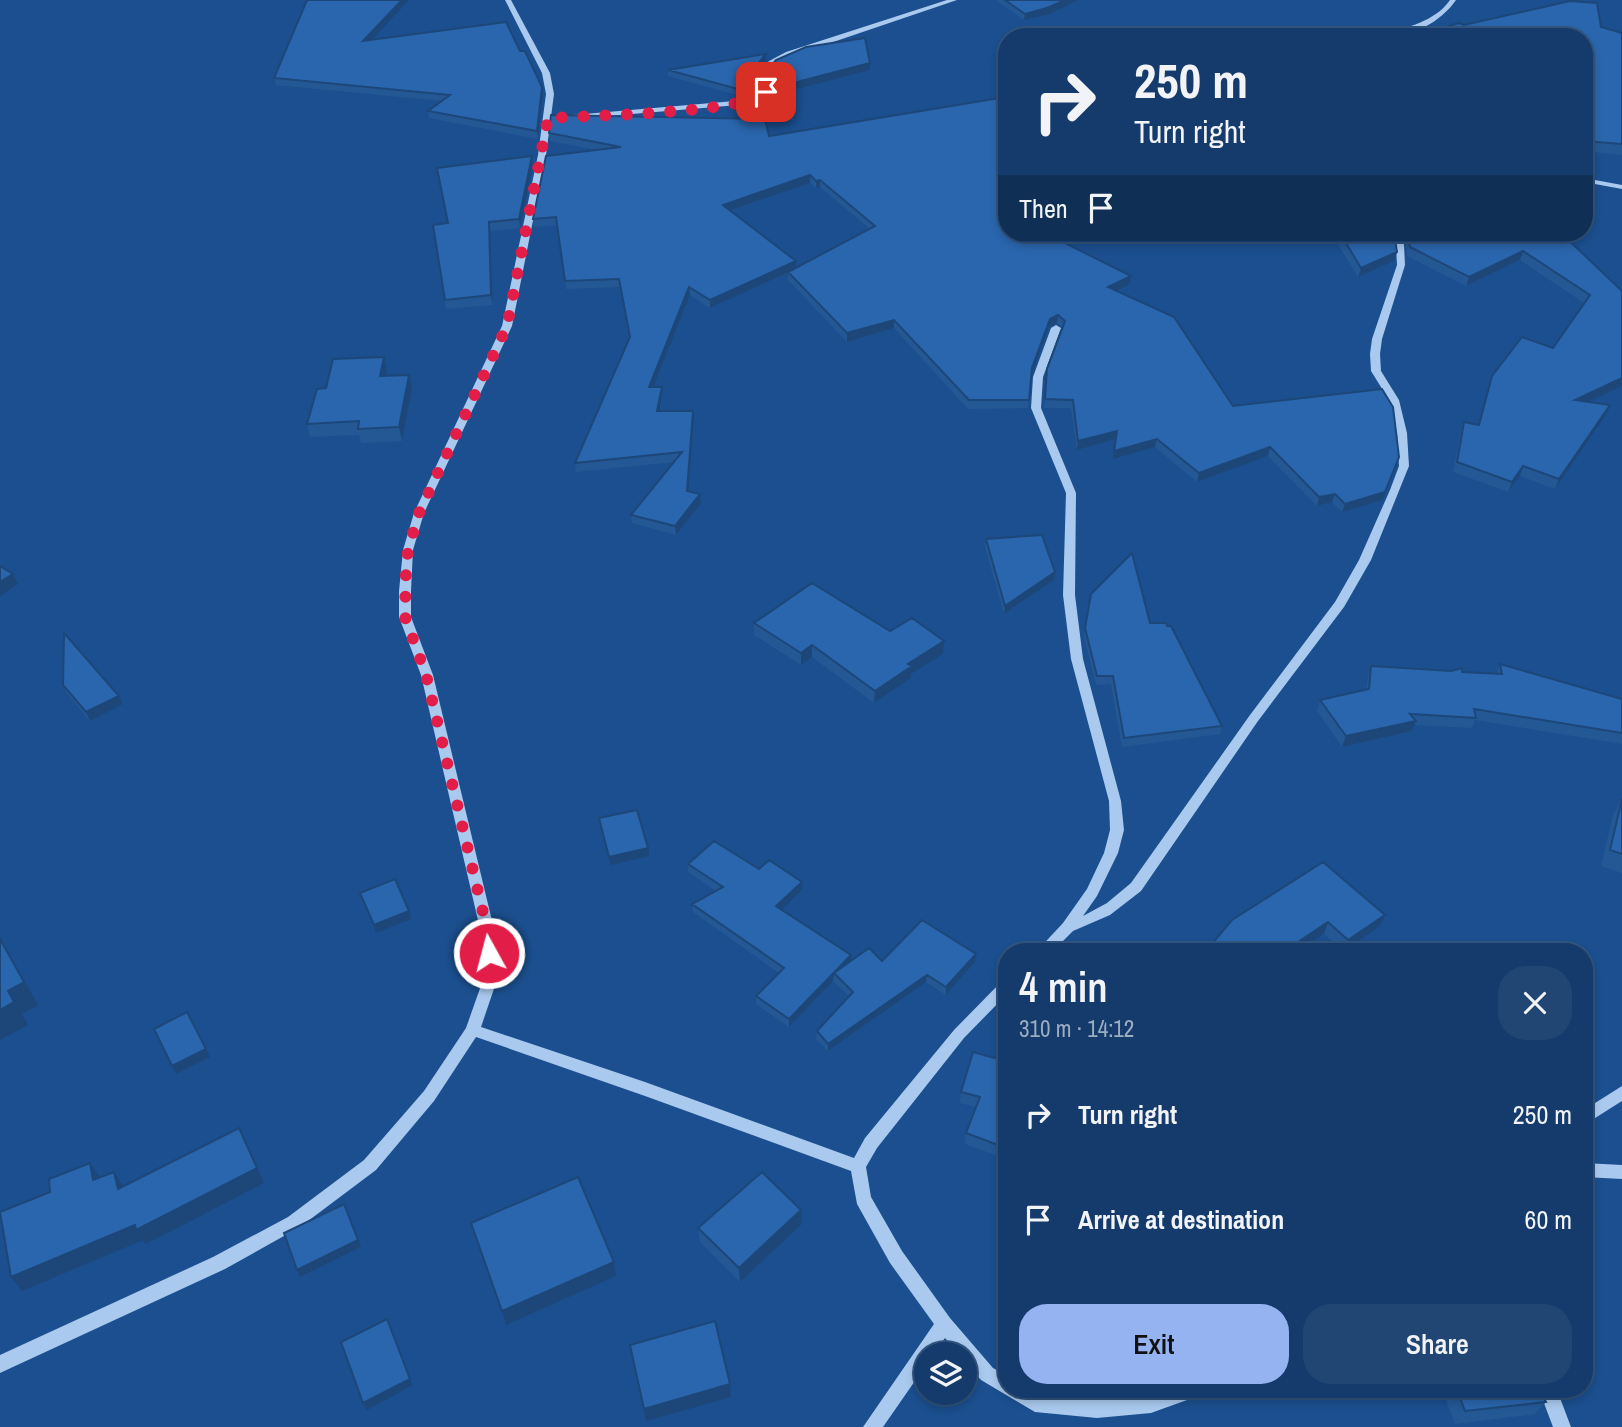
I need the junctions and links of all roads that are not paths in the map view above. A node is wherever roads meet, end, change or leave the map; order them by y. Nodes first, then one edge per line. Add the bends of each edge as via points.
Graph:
1 (508, 0) edge
2 (954, 0) edge
3 (1453, 0) edge
4 (1411, 28) edge
5 (548, 118) junction
6 (1593, 182) edge
7 (1622, 187) edge
8 (1399, 242) edge
9 (1056, 328) edge
10 (1068, 926) junction
11 (1052, 943) edge
12 (998, 994) edge
13 (473, 1031) junction
14 (1622, 1093) edge
15 (1593, 1112) edge
16 (858, 1166) junction
17 (1593, 1170) edge
18 (1622, 1172) edge
19 (944, 1324) junction
20 (0, 1364) edge
21 (998, 1380) edge
22 (1027, 1398) edge
23 (1170, 1398) edge
24 (1552, 1398) edge
25 (872, 1427) edge
26 (1562, 1427) edge

1 - 5 street via 546,73
2 - 5 street via 789,54 763,73 766,92 747,102
3 - 4 street via 1443,13
5 - 13 street via 507,326 419,513 408,550 405,617 426,675 487,929 491,977
6 - 7 street
8 - 10 street via 1401,265 1377,339 1376,371 1394,400 1404,466 1365,560 1340,604 1136,887 1116,907
9 - 10 street via 1038,373 1036,408 1071,493 1069,595 1077,659 1115,801 1117,830 1092,892
10 - 11 street
12 - 16 street via 959,1034 871,1143
13 - 16 street
13 - 20 street via 429,1096 370,1165 294,1222 219,1263
14 - 15 street
16 - 19 street via 863,1199 896,1257
17 - 18 street
19 - 21 street
19 - 25 street
22 - 23 street via 1035,1403 1097,1409 1151,1405
24 - 26 street

